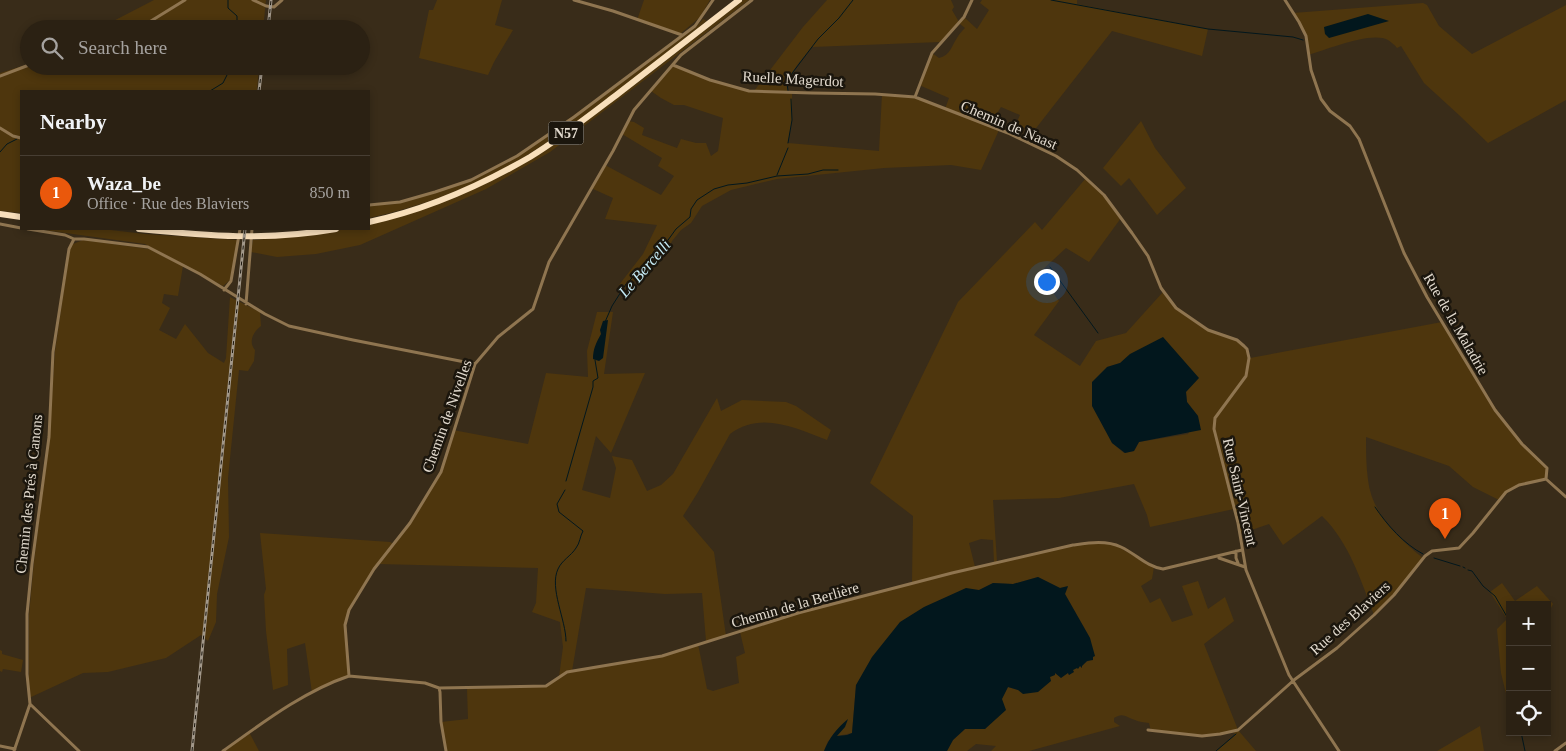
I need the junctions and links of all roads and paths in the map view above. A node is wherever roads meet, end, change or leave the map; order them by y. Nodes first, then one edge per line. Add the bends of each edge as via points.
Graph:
1 (185, 0) edge
2 (253, 0) edge
3 (282, 0) edge
4 (574, 0) edge
5 (713, 0) edge
6 (739, 0) edge
7 (752, 0) edge
8 (972, 0) edge
9 (1285, 0) edge
10 (153, 20) edge
11 (682, 35) junction
12 (673, 65) junction
13 (20, 69) edge
14 (0, 76) edge
15 (915, 98) junction
16 (0, 128) edge
17 (20, 138) edge
18 (370, 205) edge
19 (0, 214) edge
20 (20, 217) edge
21 (370, 222) edge
22 (0, 224) edge
23 (20, 228) edge
24 (34, 230) edge
25 (151, 230) edge
26 (240, 230) edge
27 (252, 230) edge
28 (328, 230) edge
29 (74, 240) junction
30 (1155, 275) joint
31 (224, 290) junction
32 (246, 304) junction
33 (475, 364) junction
34 (1546, 479) junction
35 (1566, 497) edge
36 (1242, 550) junction
37 (1236, 551) junction
38 (1216, 558) junction
39 (1238, 564) junction
40 (1245, 567) junction
41 (349, 676) junction
42 (1294, 680) junction
43 (439, 688) junction
44 (30, 704) junction
45 (1148, 730) dead end
46 (1566, 743) edge
47 (0, 746) edge
48 (15, 750) edge
49 (79, 751) edge
50 (222, 751) edge
51 (446, 751) edge
52 (1339, 751) edge
53 (1555, 751) edge

1 - 10 street
2 - 3 street via 274,8
4 - 11 street
5 - 11 street via 699,22
6 - 21 highway, N57 via 574,127 531,156 459,193
7 - 12 street, Chemin de Nivelles via 680,55
8 - 15 street via 964,17 932,54
9 - 34 street, Rue de la Maladrie via 1306,36 1311,70 1321,99 1359,139 1421,286 1495,410 1522,444 1547,468
11 - 18 street via 574,117 500,166 435,192 400,202
12 - 15 street, Ruelle Magerdot via 749,91
12 - 33 street, Chemin de Nivelles via 630,116 549,262 533,309 498,337
13 - 14 street
15 - 30 street, Chemin de Naast via 1008,133 1072,167 1110,203 1146,253
16 - 17 street
19 - 20 highway
22 - 23 street
24 - 29 street via 65,235
25 - 28 highway via 270,237
26 - 31 street via 231,281
27 - 32 street
29 - 31 street via 148,247
29 - 44 street, Chemin des Prés à Canons via 67,258 53,352 49,437 32,564 27,674
30 - 36 street, Rue Saint-Vincent via 1163,292 1180,312 1208,330 1237,340 1247,349 1249,368 1246,376 1215,418 1214,429
31 - 32 street
32 - 33 street via 296,328
33 - 41 street, Chemin de Nivelles via 441,472 349,610 345,625
34 - 35 street, Rue de la Maladrie
34 - 42 street, Rue des Blaviers via 1519,485 1506,492 1459,548 1432,551 1425,556 1387,602 1337,648
36 - 37 street, Chemin de la Berlière
36 - 40 street, Rue Saint-Vincent
37 - 38 street, Chemin de la Berlière
37 - 39 street
38 - 39 street
38 - 43 street, Chemin de la Berlière via 1163,569 1114,544 1073,545 798,614 662,656 567,672 546,686
39 - 40 street
40 - 42 street, Rue Saint-Vincent
41 - 43 street, Chemin de la Berlière via 425,683
41 - 50 street via 312,693
42 - 45 street, Rue des Blaviers via 1234,732 1202,736
42 - 52 street, Rue Saint-Vincent
43 - 51 street
44 - 48 street, Chemin des Prés à Canons
44 - 49 street
46 - 53 street
47 - 48 street

